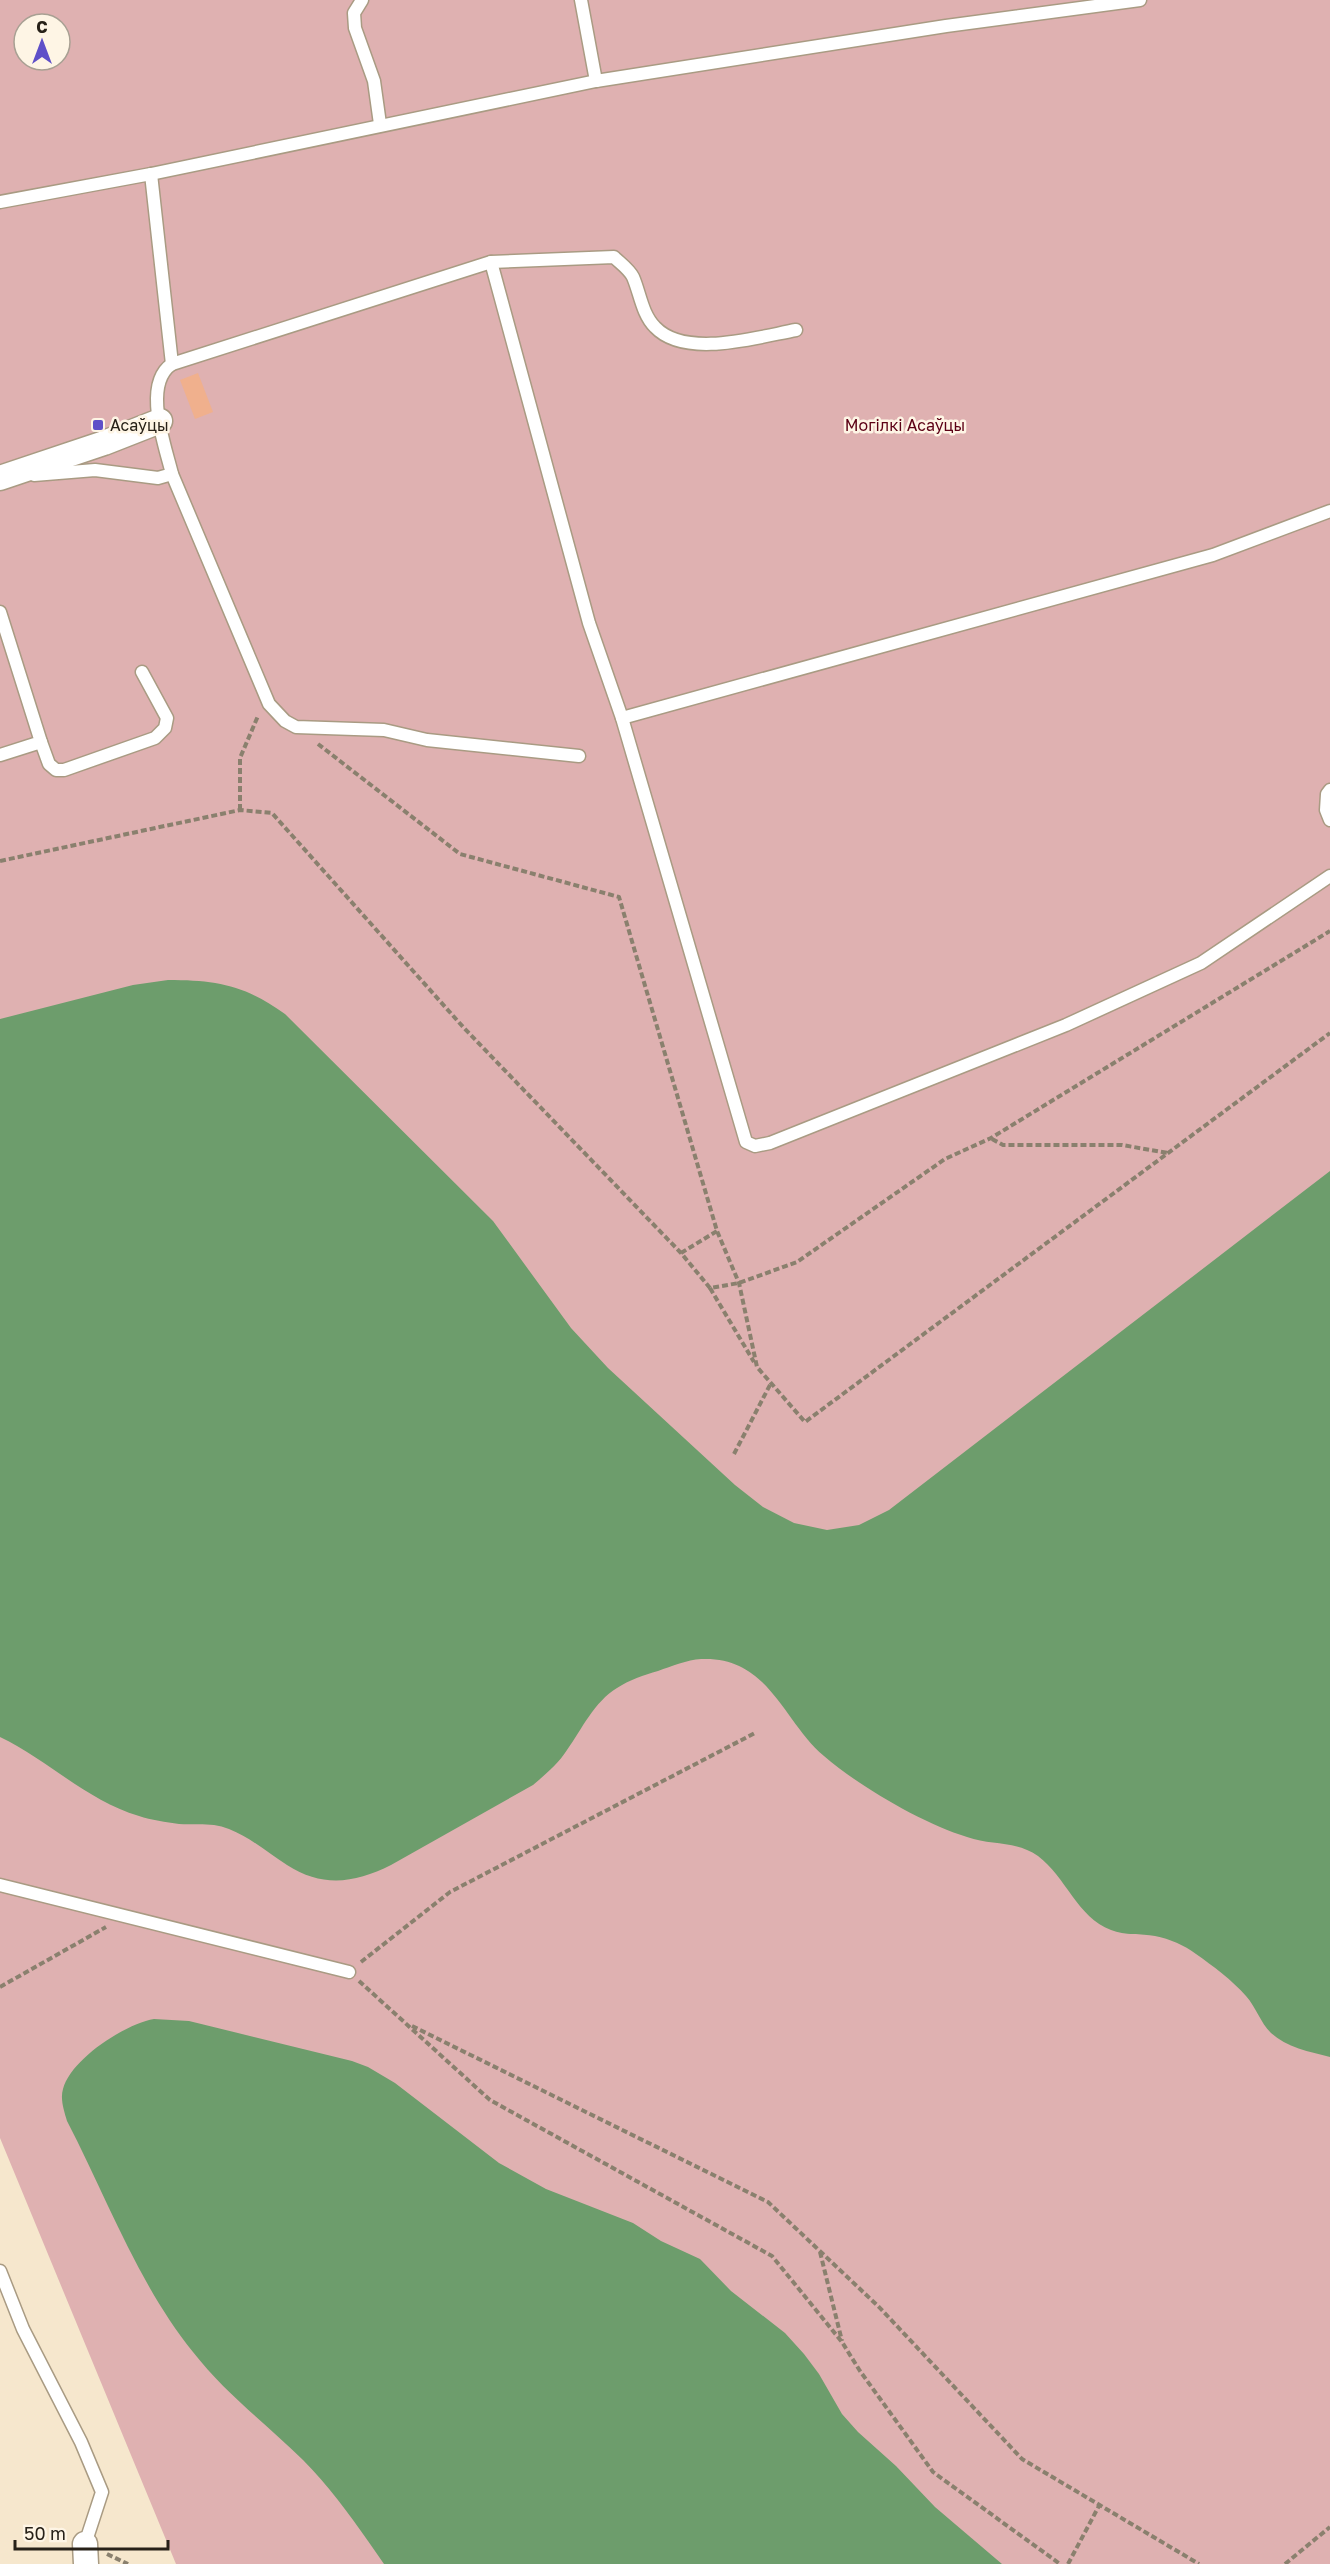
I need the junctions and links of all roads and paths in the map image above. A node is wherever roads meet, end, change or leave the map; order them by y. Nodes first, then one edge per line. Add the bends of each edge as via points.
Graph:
1 (362, 0) edge
2 (580, 0) edge
3 (1140, 0) edge
4 (596, 81) junction
5 (380, 124) junction
6 (152, 174) junction
7 (0, 202) edge
8 (491, 262) junction
9 (796, 330) dead end
10 (172, 364) junction
11 (160, 421) junction
12 (172, 474) junction
13 (0, 478) edge
14 (1330, 511) edge
15 (0, 612) edge
16 (142, 672) dead end
17 (269, 704) junction
18 (622, 718) junction
19 (296, 727) junction
20 (41, 742) junction
21 (0, 755) edge
22 (579, 756) dead end
23 (1330, 790) edge
24 (240, 810) junction
25 (1330, 820) edge
26 (0, 861) edge
27 (1330, 876) edge
28 (1330, 931) edge
29 (1330, 1033) edge
30 (991, 1138) junction
31 (1168, 1153) junction
32 (717, 1231) junction
33 (681, 1253) junction
34 (739, 1283) junction
35 (710, 1288) junction
36 (757, 1367) junction
37 (771, 1383) junction
38 (734, 1454) dead end
39 (754, 1733) dead end
40 (0, 1885) edge
41 (125, 1916) junction
42 (349, 1972) junction
43 (0, 1987) edge
44 (406, 2024) junction
45 (820, 2251) junction
46 (0, 2271) edge
47 (842, 2342) junction
48 (1100, 2504) junction
49 (1330, 2527) edge
50 (85, 2554) edge
51 (1060, 2564) edge
52 (1068, 2564) edge
53 (1199, 2564) edge
54 (1285, 2564) edge

1 - 5 lane via 354,13 355,28 374,81
2 - 4 lane
3 - 4 lane
4 - 5 lane
5 - 6 lane
6 - 7 lane
6 - 10 lane
8 - 9 lane via 614,257 632,275 654,327 674,341 717,344
8 - 10 lane
8 - 18 lane via 589,624
10 - 11 lane via 164,369 159,380 156,399
11 - 12 lane
11 - 13 street
12 - 13 lane via 158,478 95,470
12 - 17 lane
14 - 18 lane via 1213,555
15 - 20 lane
16 - 20 lane via 166,718 165,729 155,738 64,770 56,770 50,764
17 - 19 lane
17 - 24 path via 255,720 240,758
18 - 27 lane via 746,1142 755,1146 1066,1025 1201,963
19 - 22 lane via 384,730 427,740
19 - 32 path via 460,854 619,897
20 - 21 lane
23 - 25 lane via 1326,810
24 - 26 path
24 - 33 path via 272,813 464,1028
28 - 30 path
29 - 31 path
30 - 31 path via 1003,1145 1122,1145
30 - 34 path via 945,1159 798,1262
31 - 37 path via 805,1422
32 - 33 path
32 - 34 path
33 - 35 path
34 - 35 path
34 - 36 path
35 - 36 path
36 - 37 path
37 - 38 path
39 - 42 path via 450,1892
40 - 41 lane
41 - 42 lane
41 - 43 path
42 - 44 path
44 - 45 path via 768,2202
44 - 47 path via 490,2100 772,2256
45 - 47 path
45 - 48 path via 879,2307 1022,2459
46 - 50 lane via 23,2329 102,2492
47 - 51 path via 933,2472
48 - 52 path
48 - 53 path
49 - 54 path

